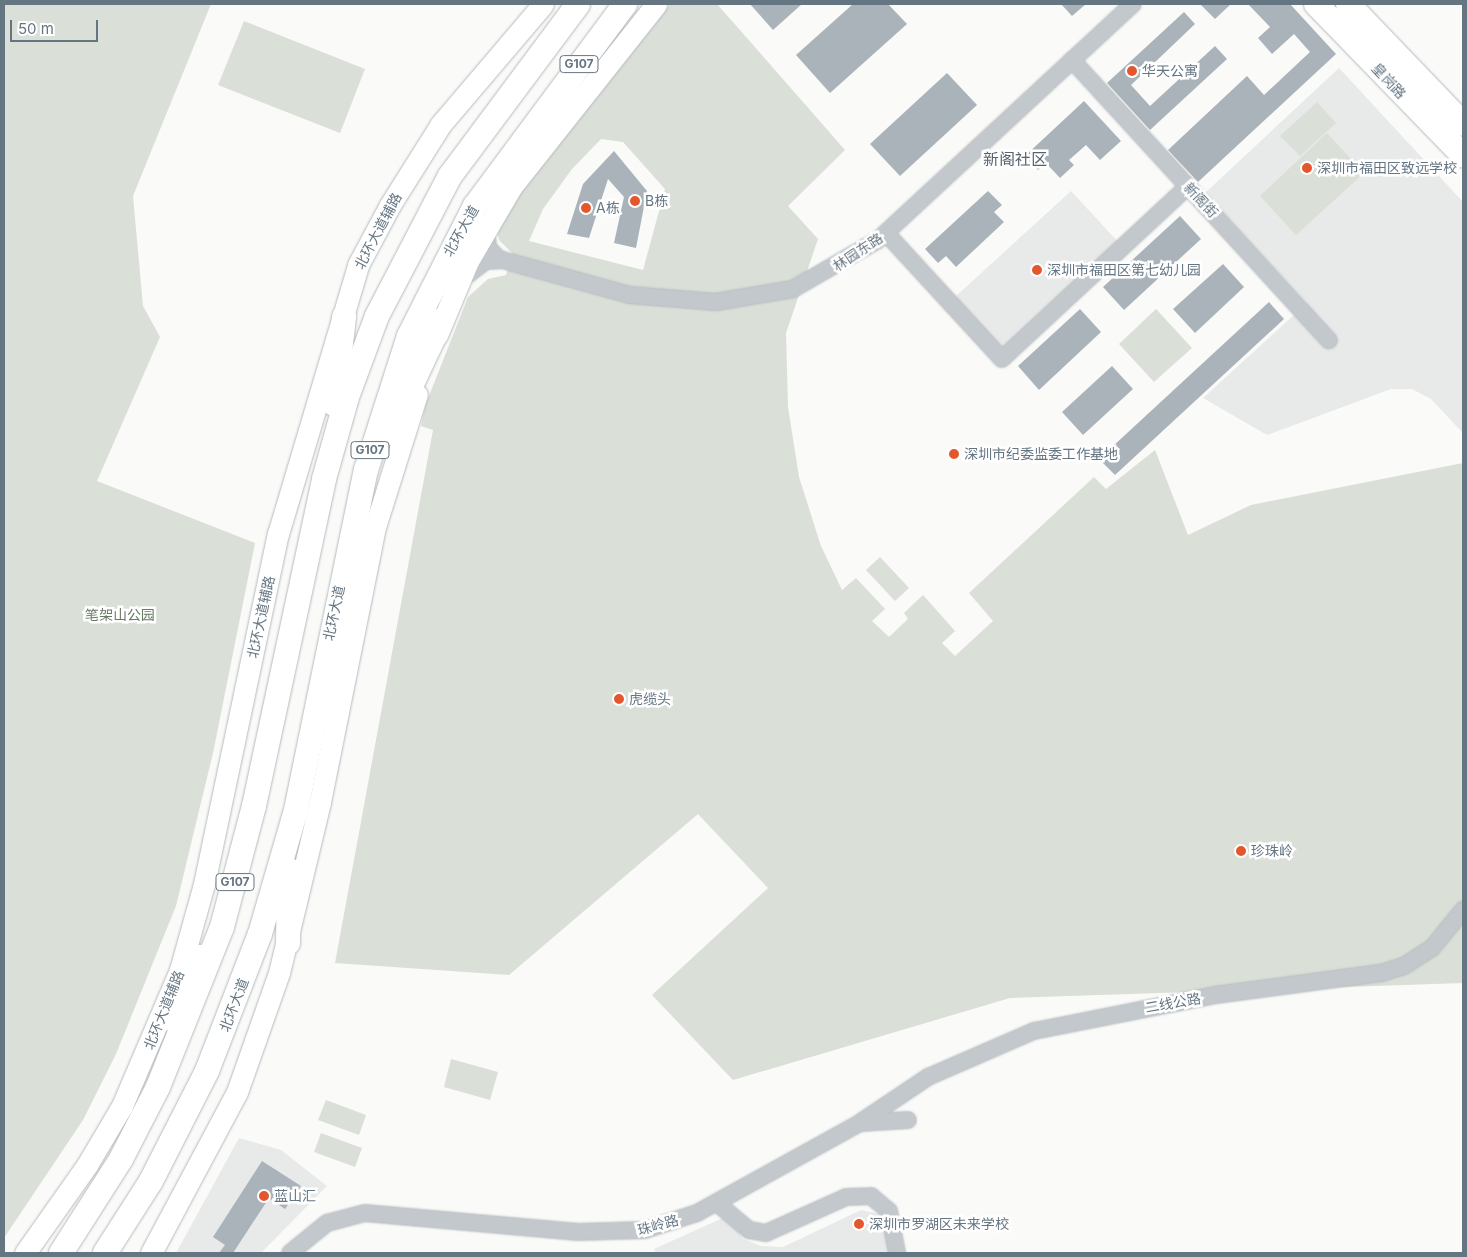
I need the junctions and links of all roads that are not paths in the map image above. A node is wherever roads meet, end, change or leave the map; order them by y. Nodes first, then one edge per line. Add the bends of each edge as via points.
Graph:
1 (543, 4) edge
2 (578, 4) edge
3 (625, 4) edge
4 (656, 4) edge
5 (1133, 4) edge
6 (1316, 4) edge
7 (1348, 4) edge
8 (1072, 60) junction
9 (532, 124) junction
10 (1463, 124) edge
11 (1463, 155) edge
12 (1188, 186) junction
13 (503, 200) junction
14 (486, 228) junction
15 (886, 233) junction
16 (503, 260) junction
17 (456, 288) junction
18 (344, 317) junction
19 (442, 320) junction
20 (1329, 340) dead end
21 (324, 479) junction
22 (352, 530) junction
23 (296, 810) junction
24 (1463, 910) edge
25 (222, 927) junction
26 (288, 943) junction
27 (163, 1019) junction
28 (908, 1120) dead end
29 (860, 1123) junction
30 (717, 1203) junction
31 (385, 1215) junction
32 (25, 1253) edge
33 (60, 1253) edge
34 (105, 1253) edge
35 (151, 1253) edge
36 (290, 1253) edge
37 (306, 1253) edge
38 (897, 1253) edge

1 - 18 main road, 北环大道辅路 via 469,86 418,159 358,265
2 - 21 highway, G107 via 450,176 412,244 377,316 347,397
3 - 9 highway, 北环大道 / G107
4 - 13 main road
5 - 8 street, 林园东路
6 - 11 highway, 皇岗路
7 - 10 highway, 皇岗路
8 - 12 street, 新阁街
8 - 15 street, 林园东路
9 - 13 main road
9 - 22 highway, 北环大道 / G107 via 475,206 424,302 377,426
12 - 15 street via 1002,359
12 - 20 street, 新阁街
13 - 14 main road
14 - 16 street via 488,248
14 - 17 main road
15 - 16 street, 林园东路 via 853,257 793,289 733,300 630,295
16 - 17 street, 林园东路 via 482,262
17 - 19 main road
18 - 21 highway
18 - 27 main road, 北环大道辅路 via 278,534 204,884
19 - 22 highway via 406,394
19 - 26 main road via 376,527
21 - 25 highway, G107 via 254,806
22 - 23 highway, 北环大道 / G107
23 - 26 highway via 288,889
23 - 34 highway, 北环大道 / G107 via 260,934 207,1070 151,1181
24 - 29 street, 二线公路 via 1432,948 1396,968 1216,995 1034,1031 937,1073 878,1108
25 - 27 highway
25 - 33 highway, G107 via 158,1086 121,1159
26 - 35 main road via 236,1092
27 - 32 main road, 北环大道辅路 via 122,1106 88,1165
28 - 29 street, 珠岭路
29 - 30 street, 珠岭路
30 - 31 street, 珠岭路 via 664,1225 627,1232
30 - 38 street via 749,1230 766,1233 846,1197 871,1196 889,1211
31 - 36 street, 珠岭路 via 366,1213 327,1224
31 - 37 street, 珠岭路 via 337,1230

